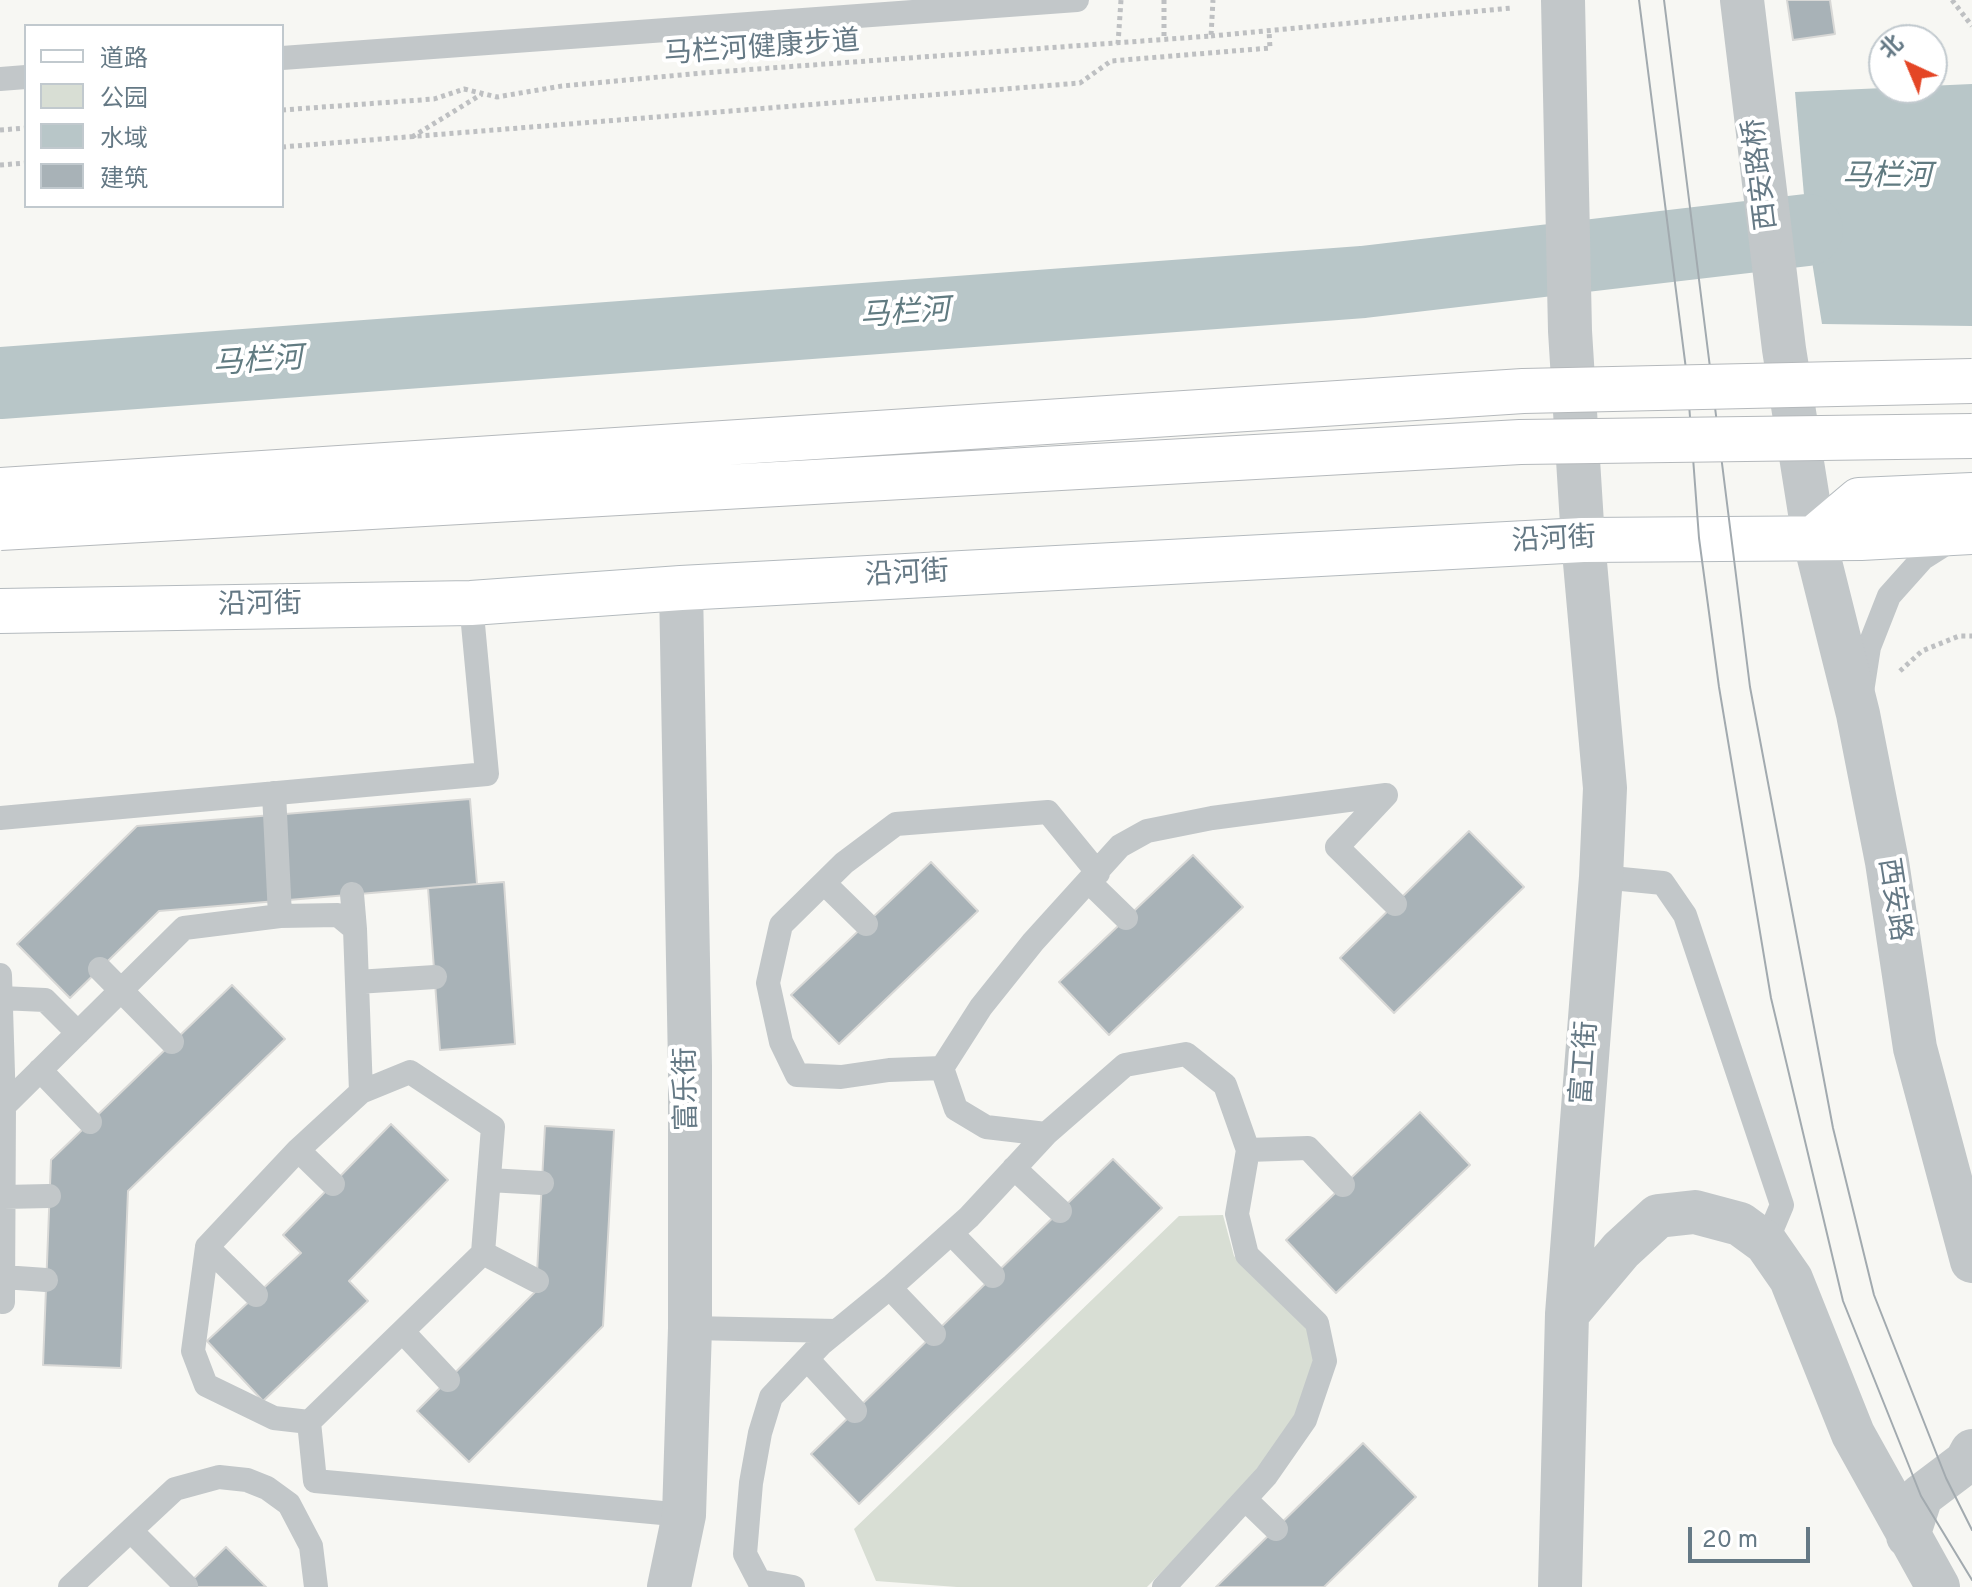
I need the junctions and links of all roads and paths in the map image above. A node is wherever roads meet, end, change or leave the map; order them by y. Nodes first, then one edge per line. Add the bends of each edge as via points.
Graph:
1 (1077, 0) edge
2 (1121, 0) edge
3 (1164, 0) edge
4 (1213, 0) edge
5 (1563, 0) edge
6 (1742, 0) edge
7 (1952, 0) edge
8 (1512, 8) dead end
9 (1972, 26) edge
10 (1269, 31) junction
11 (1211, 36) junction
12 (1164, 40) junction
13 (1118, 44) junction
14 (284, 58) edge
15 (24, 77) edge
16 (0, 79) edge
17 (483, 94) junction
18 (284, 110) edge
19 (24, 128) edge
20 (0, 130) edge
21 (411, 138) junction
22 (284, 147) edge
23 (24, 163) edge
24 (0, 165) edge
25 (1972, 381) edge
26 (1972, 436) edge
27 (0, 490) edge
28 (1969, 520) edge
29 (0, 528) edge
30 (1814, 538) junction
31 (1583, 540) junction
32 (681, 588) junction
33 (471, 603) junction
34 (0, 611) edge
35 (1972, 636) edge
36 (1858, 714) junction
37 (274, 793) junction
38 (0, 818) edge
39 (1094, 877) junction
40 (1601, 877) junction
41 (824, 883) junction
42 (352, 894) dead end
43 (1395, 904) dead end
44 (280, 916) junction
45 (1126, 918) dead end
46 (866, 924) dead end
47 (355, 929) junction
48 (100, 969) dead end
49 (0, 975) edge
50 (435, 977) dead end
51 (357, 982) junction
52 (121, 990) junction
53 (1, 998) edge
54 (78, 1033) junction
55 (172, 1042) dead end
56 (942, 1068) junction
57 (40, 1070) junction
58 (361, 1092) junction
59 (4, 1106) junction
60 (90, 1122) dead end
61 (1046, 1134) junction
62 (298, 1150) junction
63 (1248, 1150) junction
64 (1014, 1168) junction
65 (489, 1180) junction
66 (542, 1183) dead end
67 (333, 1184) dead end
68 (1343, 1185) dead end
69 (49, 1196) dead end
70 (4, 1197) junction
71 (1060, 1211) dead end
72 (951, 1233) junction
73 (1766, 1243) junction
74 (207, 1247) junction
75 (483, 1253) junction
76 (1972, 1261) edge
77 (993, 1276) dead end
78 (3, 1277) junction
79 (46, 1280) dead end
80 (537, 1281) dead end
81 (890, 1288) junction
82 (256, 1295) dead end
83 (3, 1302) dead end
84 (1567, 1314) junction
85 (690, 1328) junction
86 (837, 1331) junction
87 (403, 1332) junction
88 (934, 1334) dead end
89 (807, 1359) junction
90 (448, 1380) dead end
91 (855, 1411) dead end
92 (309, 1422) junction
93 (1970, 1459) edge
94 (1245, 1499) junction
95 (684, 1515) junction
96 (1276, 1529) dead end
97 (131, 1531) junction
98 (1908, 1536) junction
99 (186, 1586) edge
100 (1166, 1586) edge
101 (70, 1587) edge
102 (316, 1587) edge
103 (669, 1587) edge
104 (793, 1587) edge
105 (1560, 1587) edge
106 (1938, 1587) edge

1 - 14 lane
2 - 13 path
3 - 12 path
4 - 11 path
5 - 31 street via 1570,331
6 - 30 street, 西安路桥 via 1784,349
7 - 9 path
8 - 10 path, 马栏河健康步道
10 - 11 path, 马栏河健康步道
10 - 21 path via 1270,48 1111,61 1080,83
11 - 12 path, 马栏河健康步道
12 - 13 path, 马栏河健康步道
13 - 17 path, 马栏河健康步道 via 702,73 497,97
15 - 16 lane
17 - 18 path, 马栏河健康步道 via 464,89 434,99
17 - 21 path
19 - 20 path
21 - 22 path
23 - 24 path
25 - 27 main road, bridge via 1523,391
26 - 29 main road, bridge via 1520,442
28 - 30 main road, 沿河街
28 - 36 lane via 1923,558 1889,596 1869,647
30 - 31 main road, 沿河街
30 - 36 street, 西安路
31 - 32 main road, 沿河街
31 - 40 street, 富工街 via 1605,788
32 - 33 main road, 沿河街
32 - 85 street, 富乐街
33 - 34 main road, 沿河街
33 - 37 lane via 487,774
35 - 36 path via 1922,651
36 - 76 street, 西安路 via 1915,1048
37 - 38 lane
37 - 44 lane
39 - 41 lane via 1048,812 896,824
39 - 43 lane via 1120,846 1147,831 1386,795 1337,847
39 - 45 lane
39 - 56 lane via 981,1007
40 - 73 lane via 1663,883 1685,915 1782,1205
40 - 84 street, 富工街
41 - 46 lane
41 - 56 lane via 781,925 768,983 781,1042 797,1075 841,1077
42 - 47 lane
44 - 47 lane via 338,915
44 - 52 lane via 230,914 184,928
47 - 51 lane
48 - 52 lane
49 - 53 lane
50 - 51 lane
51 - 58 lane
52 - 54 lane
52 - 55 lane
53 - 54 lane via 45,1000
53 - 59 lane
54 - 57 lane
56 - 61 lane via 956,1109 986,1127
57 - 59 lane
57 - 60 lane
58 - 62 lane
58 - 65 lane via 410,1072 493,1127
59 - 70 lane
61 - 63 lane via 1125,1065 1186,1054 1225,1085
61 - 64 lane
62 - 67 lane
62 - 74 lane
63 - 68 lane via 1308,1148
63 - 94 lane via 1237,1214 1247,1255 1317,1323 1325,1361 1305,1420
64 - 71 lane
64 - 72 lane
65 - 66 lane
65 - 75 lane
69 - 70 lane
70 - 78 lane
72 - 77 lane
72 - 81 lane
73 - 84 street via 1740,1224 1695,1212 1658,1216
73 - 98 street via 1791,1279 1853,1434
74 - 82 lane
74 - 92 lane via 193,1351 206,1385 274,1418
75 - 80 lane
75 - 87 lane
78 - 79 lane
78 - 83 lane
81 - 86 lane
81 - 88 lane
84 - 105 street, 富工街
85 - 86 lane
85 - 95 street, 富乐街
86 - 89 lane
87 - 90 lane
87 - 92 lane
89 - 91 lane
89 - 104 lane via 771,1397 751,1483 745,1554 759,1581
92 - 95 lane via 315,1481
93 - 98 street via 1921,1496
94 - 96 lane
94 - 100 lane
95 - 103 street, 富乐街
97 - 99 lane
97 - 101 lane
97 - 102 lane via 175,1489 219,1477 247,1480 289,1504 311,1546
98 - 106 street

